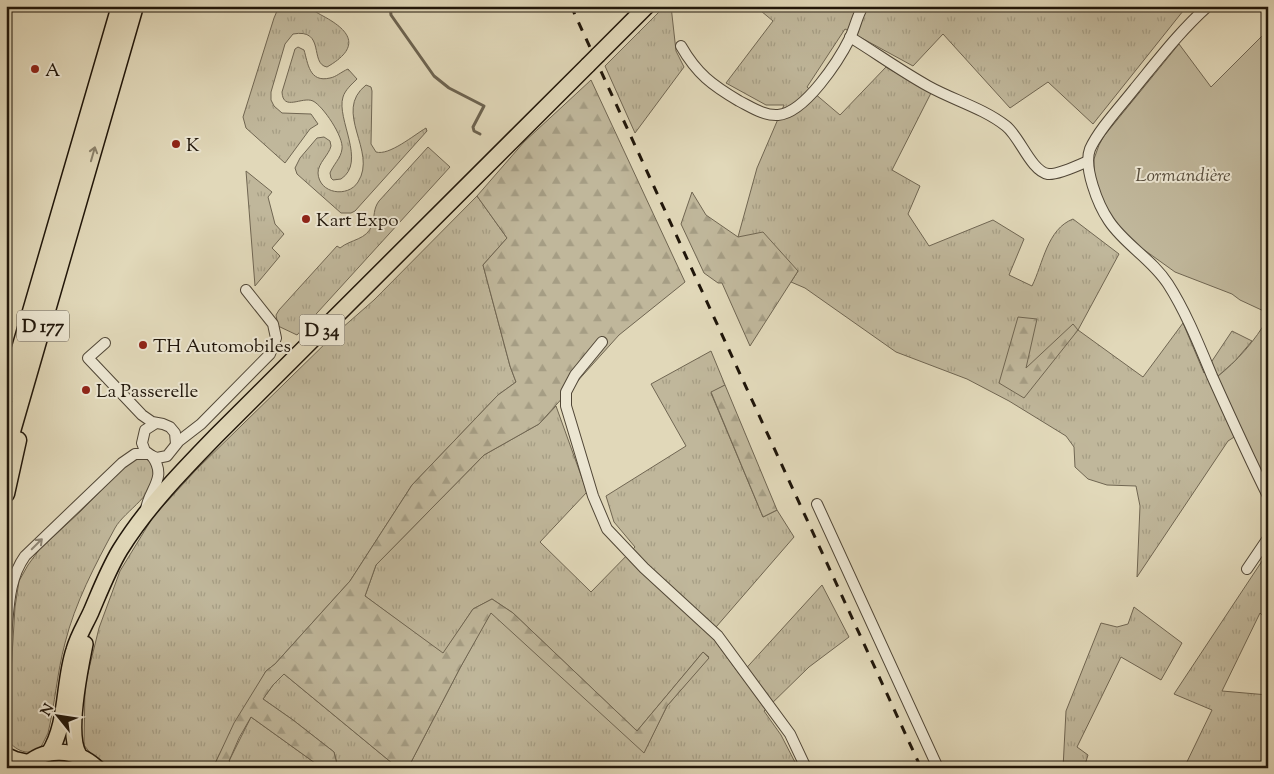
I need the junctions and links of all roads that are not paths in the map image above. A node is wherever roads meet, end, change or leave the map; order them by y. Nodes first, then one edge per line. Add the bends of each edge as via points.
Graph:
1 (111, 6) edge
2 (120, 6) edge
3 (136, 6) edge
4 (647, 6) edge
5 (863, 6) edge
6 (1208, 6) edge
7 (850, 37) junction
8 (681, 46) dead end
9 (1088, 161) junction
10 (72, 199) junction
11 (246, 290) dead end
12 (602, 342) dead end
13 (105, 343) dead end
14 (6, 374) edge
15 (6, 397) edge
16 (142, 415) junction
17 (156, 423) junction
18 (145, 430) junction
19 (173, 430) junction
20 (192, 431) junction
21 (176, 444) junction
22 (6, 452) edge
23 (150, 455) junction
24 (6, 494) edge
25 (1268, 496) edge
26 (817, 504) dead end
27 (146, 515) junction
28 (1268, 538) edge
29 (1247, 569) dead end
30 (90, 614) junction
31 (6, 636) edge
32 (49, 753) junction
33 (6, 756) edge
34 (80, 756) junction
35 (26, 765) edge
36 (97, 768) edge
37 (806, 768) edge
38 (938, 768) edge

1 - 10 highway
2 - 10 highway, D 177
10 -> 3 highway, D 177
4 - 27 main road, D 34 via 215,437
5 - 7 street
6 - 9 street via 1121,105 1100,133
7 - 8 street via 819,86 800,104 779,115 763,113 714,85 695,68
7 - 9 street via 928,86 1008,127 1033,163 1048,174
9 - 25 street via 1098,201 1108,220 1168,284
10 - 14 highway
10 - 15 highway, D 177
10 - 22 highway, D 177
10 - 24 highway
11 - 20 street via 273,324 274,346 264,362
12 - 37 street via 574,375 566,392 566,406 593,496 607,529 718,636 790,734
13 - 16 street via 88,358
16 - 17 street
16 - 18 street
17 - 18 street
17 - 19 street
18 - 23 street via 142,443
19 - 20 street
19 - 21 street
20 - 21 street
21 - 23 street via 167,456
23 - 27 street via 157,465 158,480 147,503
31 -> 23 street via 11,588 16,570 25,556 122,463 135,454
26 - 38 street
27 - 30 main road, D 34 via 120,550
28 - 29 street
30 - 32 main road, D 34 via 73,651 62,715
30 - 34 main road, D 34 via 76,690 74,734
32 - 34 main road
32 - 35 main road
33 - 35 highway
34 - 36 main road

